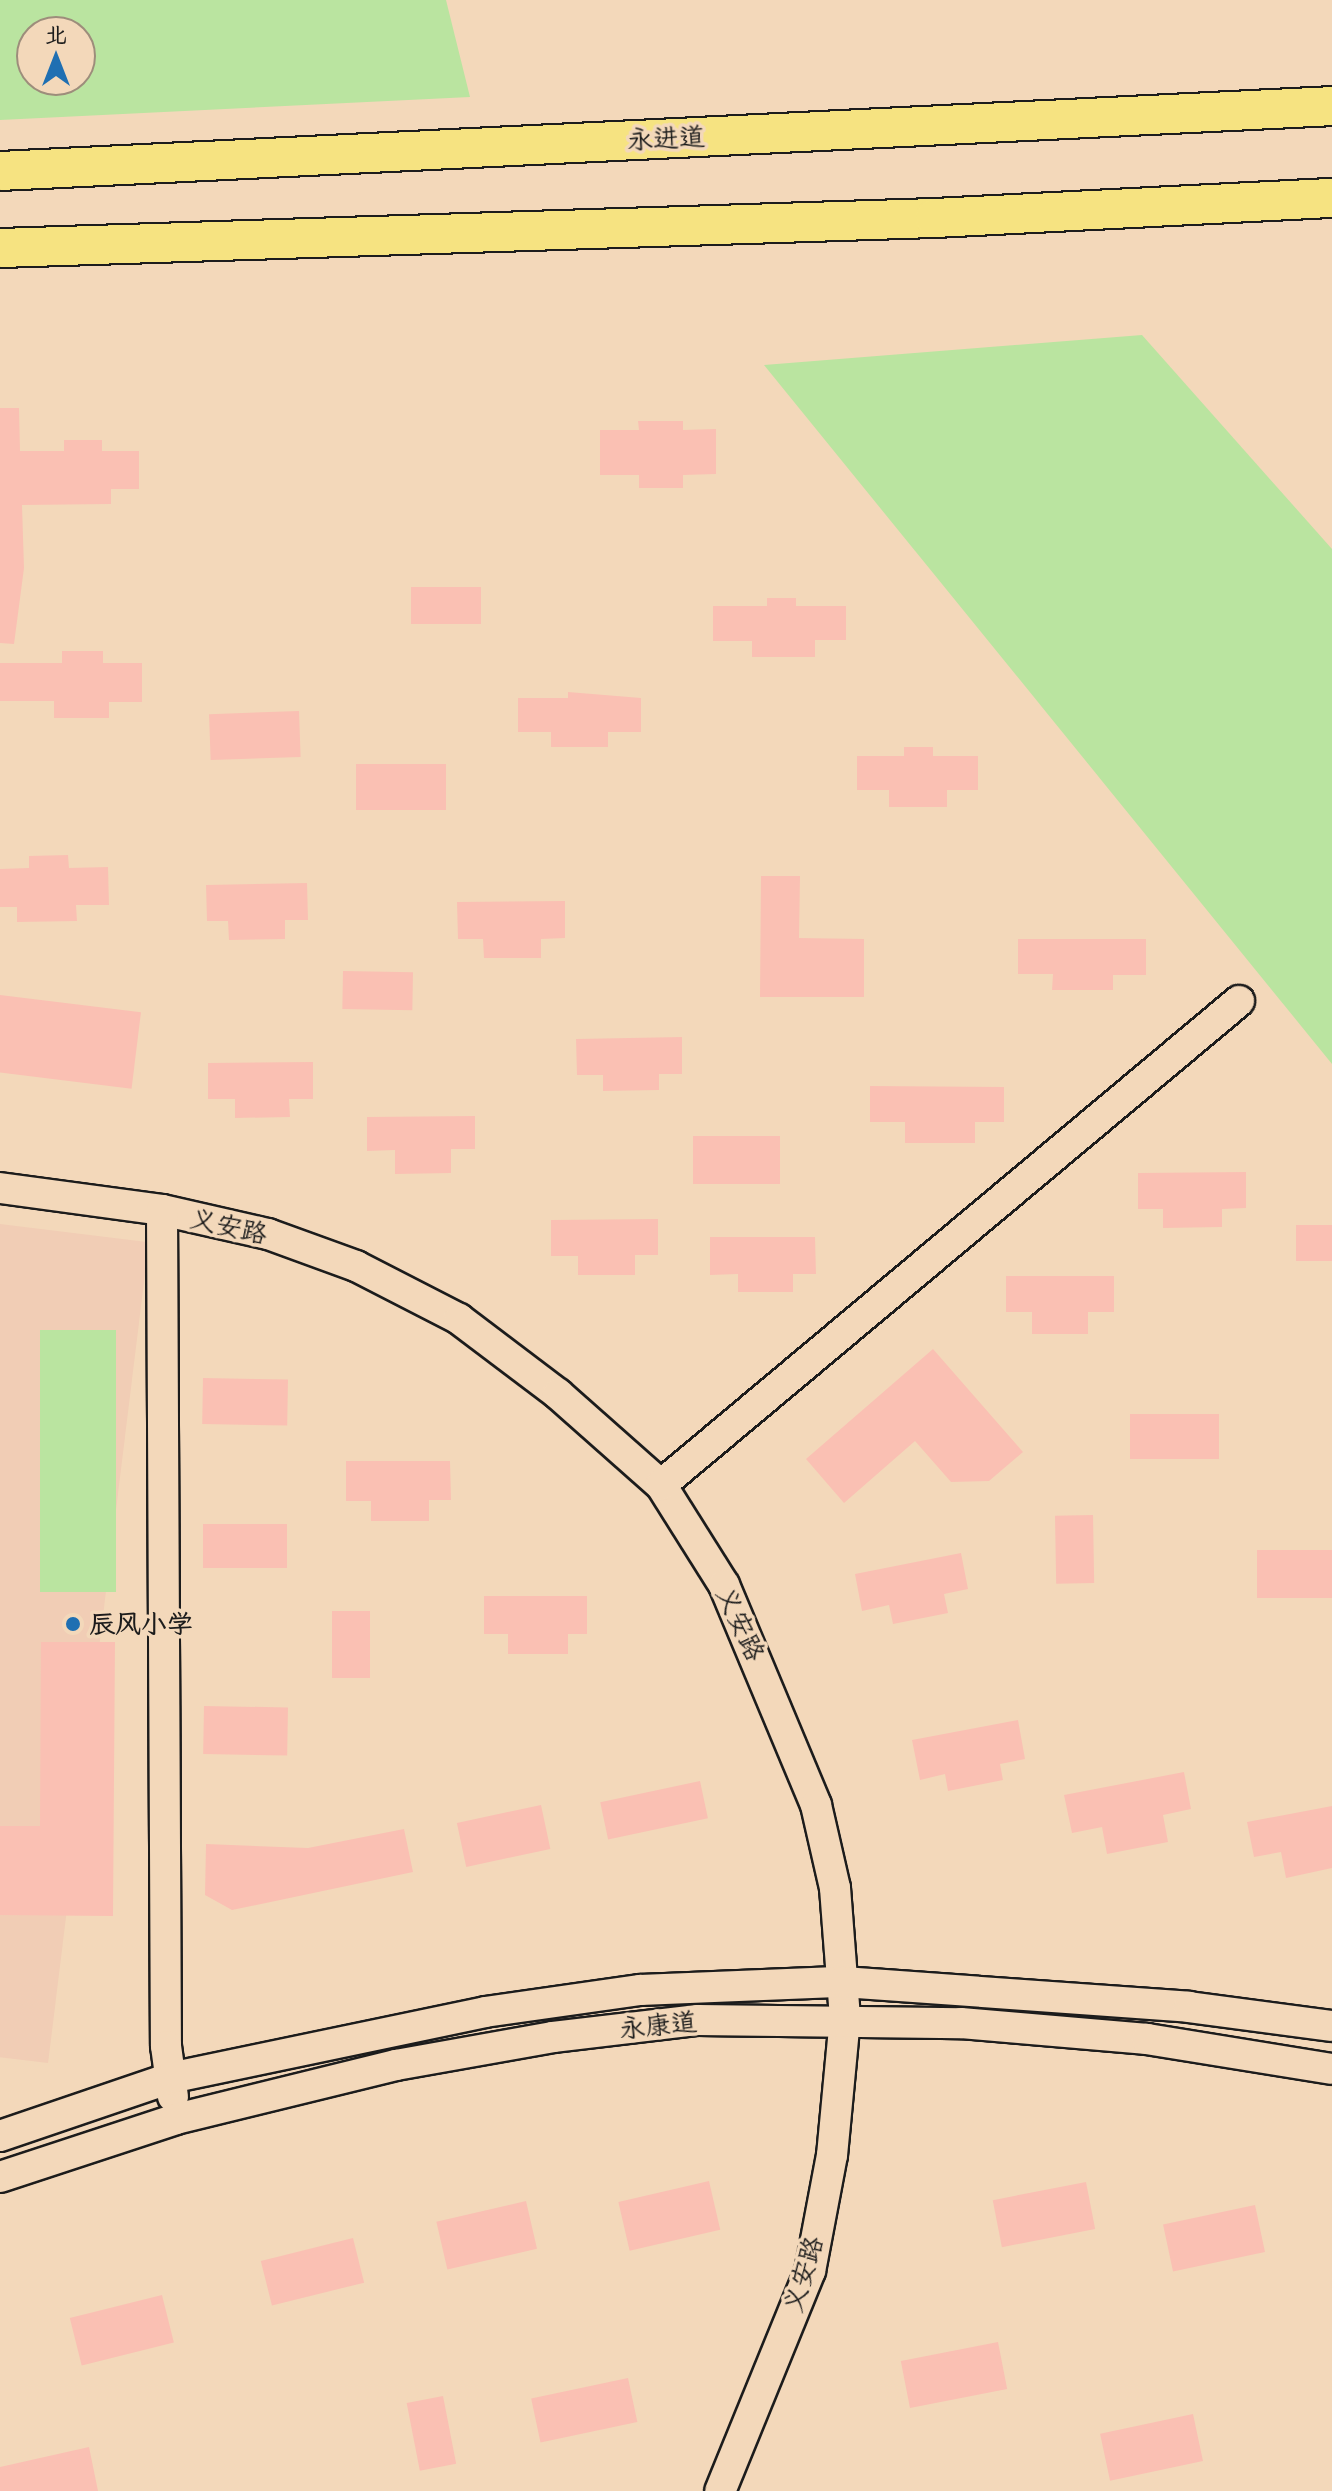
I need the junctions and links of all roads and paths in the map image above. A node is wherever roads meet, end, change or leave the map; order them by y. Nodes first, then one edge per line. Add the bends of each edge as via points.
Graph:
1 (1332, 106) edge
2 (0, 171) edge
3 (1332, 198) edge
4 (0, 248) edge
5 (1239, 1001) dead end
6 (0, 1188) edge
7 (162, 1210) junction
8 (661, 1485) junction
9 (843, 1982) junction
10 (845, 2018) junction
11 (1332, 2026) edge
12 (1332, 2069) edge
13 (170, 2078) junction
14 (176, 2119) junction
15 (0, 2136) edge
16 (0, 2177) edge
17 (720, 2491) edge

1 - 2 main road, 永进道
3 - 4 main road via 920,219
5 - 8 street
6 - 7 street, 义安路
7 - 8 street, 义安路 via 268,1234 356,1266 459,1319 558,1394
7 - 13 street
8 - 9 street, 义安路 via 724,1585 816,1805 835,1888
9 - 10 street, 义安路
9 - 11 street, 永康道 via 1189,2007
9 - 13 street, 永康道 via 640,1990 485,2012
10 - 12 street, 永康道 via 1147,2039
10 - 14 street, 永康道 via 698,2020 553,2037 396,2065
10 - 17 street, 义安路 via 832,2155 810,2271
13 - 14 street
13 - 15 street, 永康道
14 - 16 street, 永康道

